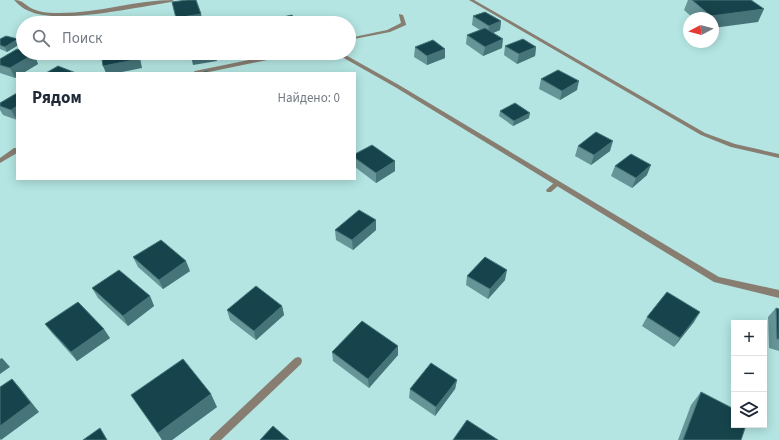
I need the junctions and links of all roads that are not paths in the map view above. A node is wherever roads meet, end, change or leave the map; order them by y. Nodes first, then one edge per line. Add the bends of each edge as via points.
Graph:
1 (18, 0) edge
2 (171, 0) edge
3 (471, 0) edge
4 (401, 15) dead end
5 (356, 38) edge
6 (257, 60) edge
7 (351, 60) edge
8 (200, 72) edge
9 (16, 151) edge
10 (779, 156) edge
11 (0, 161) edge
12 (557, 184) junction
13 (549, 190) dead end
14 (779, 294) edge
15 (298, 361) dead end
16 (214, 440) edge

1 - 2 street via 32,11 76,14
3 - 10 lane via 703,134 733,146
4 - 5 lane via 404,24 388,31
6 - 8 street
7 - 12 street
9 - 11 street
12 - 13 lane
12 - 14 street via 717,280
15 - 16 lane

